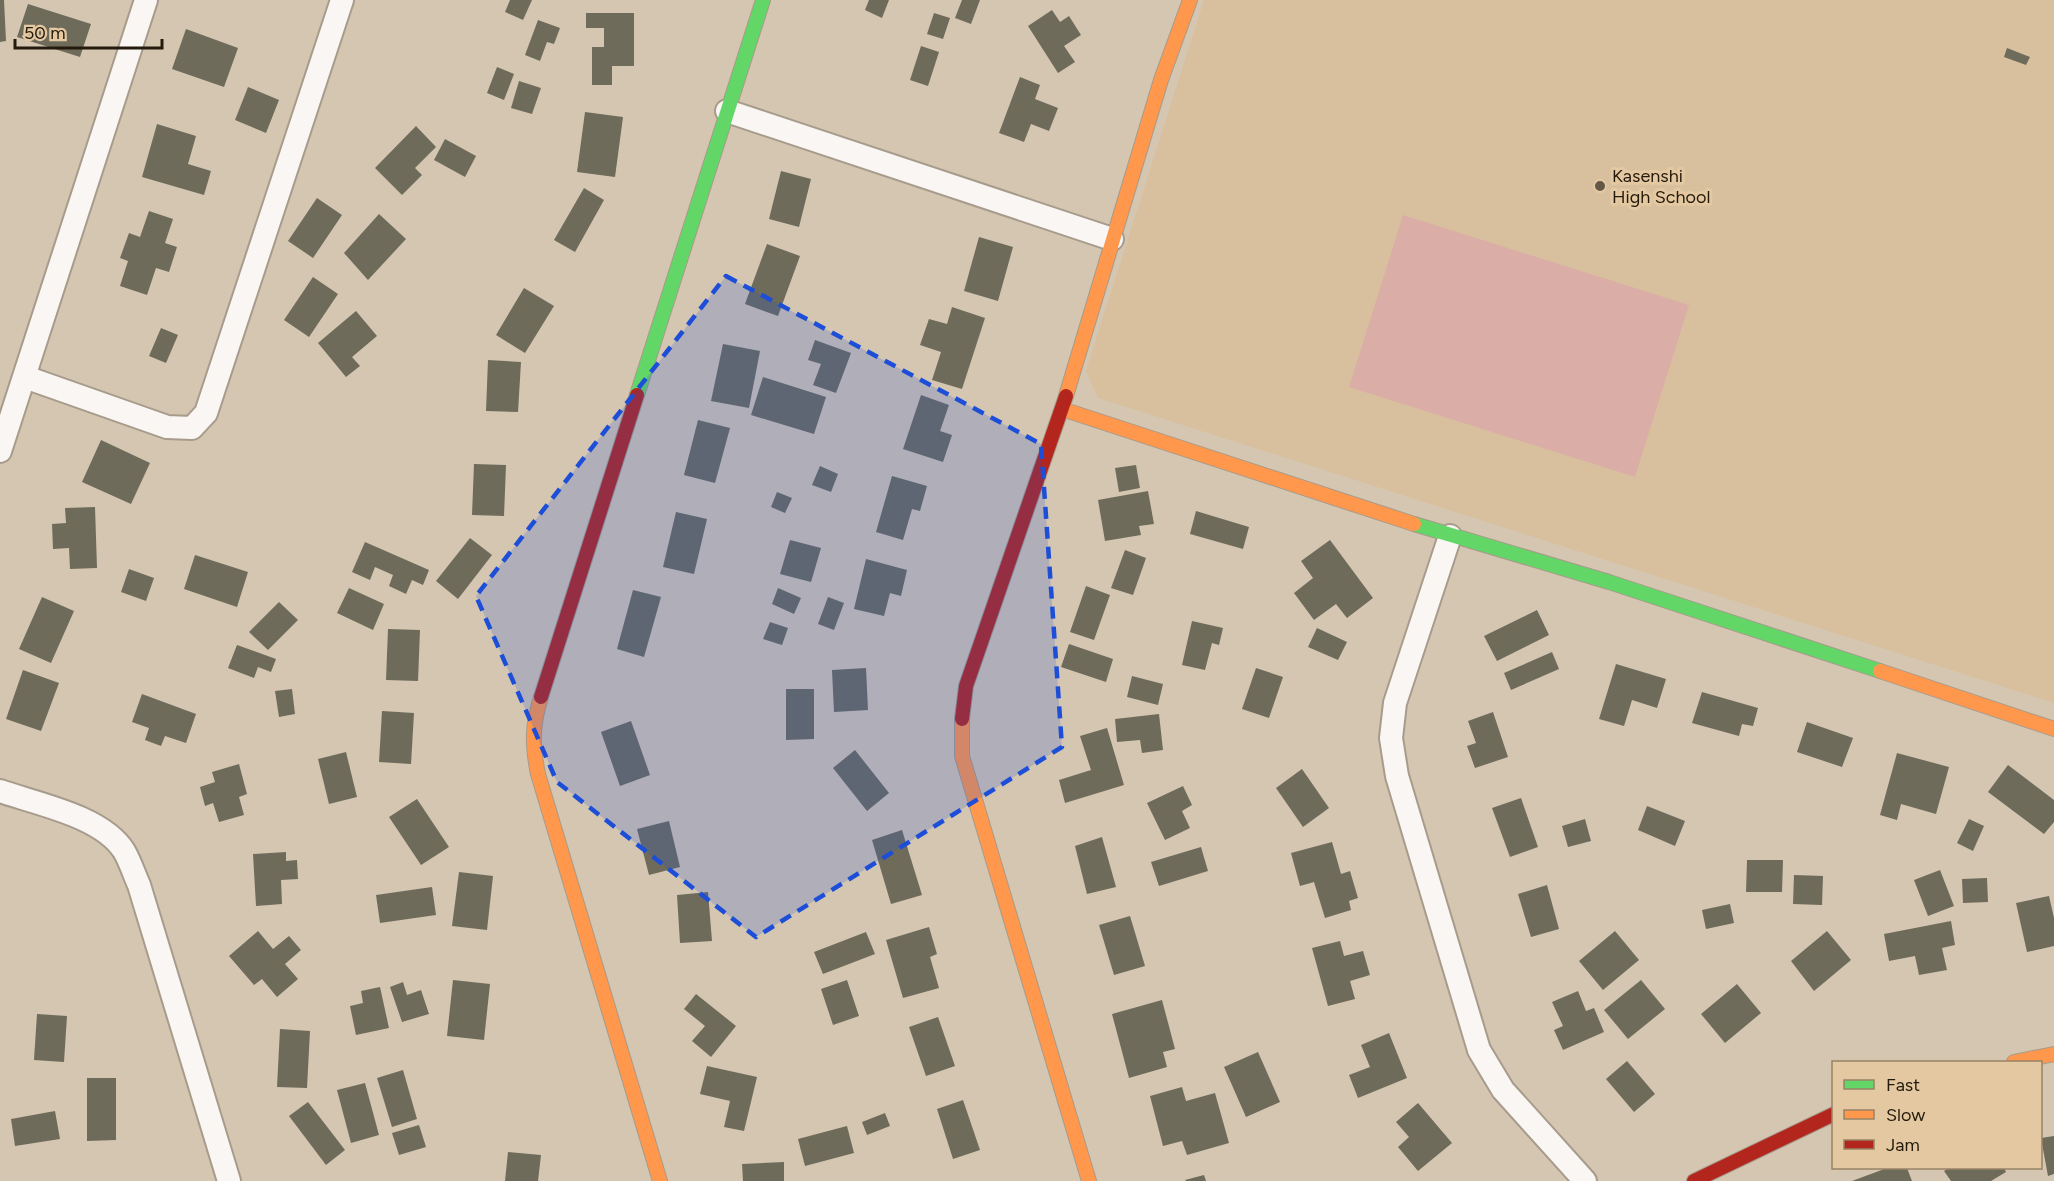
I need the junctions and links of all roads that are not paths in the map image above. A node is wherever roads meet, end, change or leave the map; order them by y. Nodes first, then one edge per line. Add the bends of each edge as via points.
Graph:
1 (146, 0) edge
2 (342, 0) edge
3 (763, 0) edge
4 (1190, 0) edge
5 (727, 111) junction
6 (1112, 239) junction
7 (25, 377) junction
8 (1062, 409) junction
9 (0, 451) edge
10 (1450, 536) junction
11 (2054, 729) edge
12 (0, 791) edge
13 (2054, 1054) edge
14 (2019, 1061) edge
15 (1832, 1114) edge
16 (230, 1181) edge
17 (660, 1181) edge
18 (1089, 1181) edge
19 (1585, 1181) edge
20 (1694, 1181) edge

1 - 7 street
2 - 7 street via 206,412 192,428 167,428
3 - 5 street
4 - 6 street
5 - 6 street
5 - 17 street via 535,717 532,746
6 - 8 street
7 - 9 street
8 - 10 street
8 - 18 street via 966,686 962,756
10 - 11 street via 1609,582
10 - 19 street via 1395,703 1391,738 1397,776 1479,1050 1503,1090
12 - 16 street via 93,823 124,850 139,885
13 - 14 street
15 - 20 street

